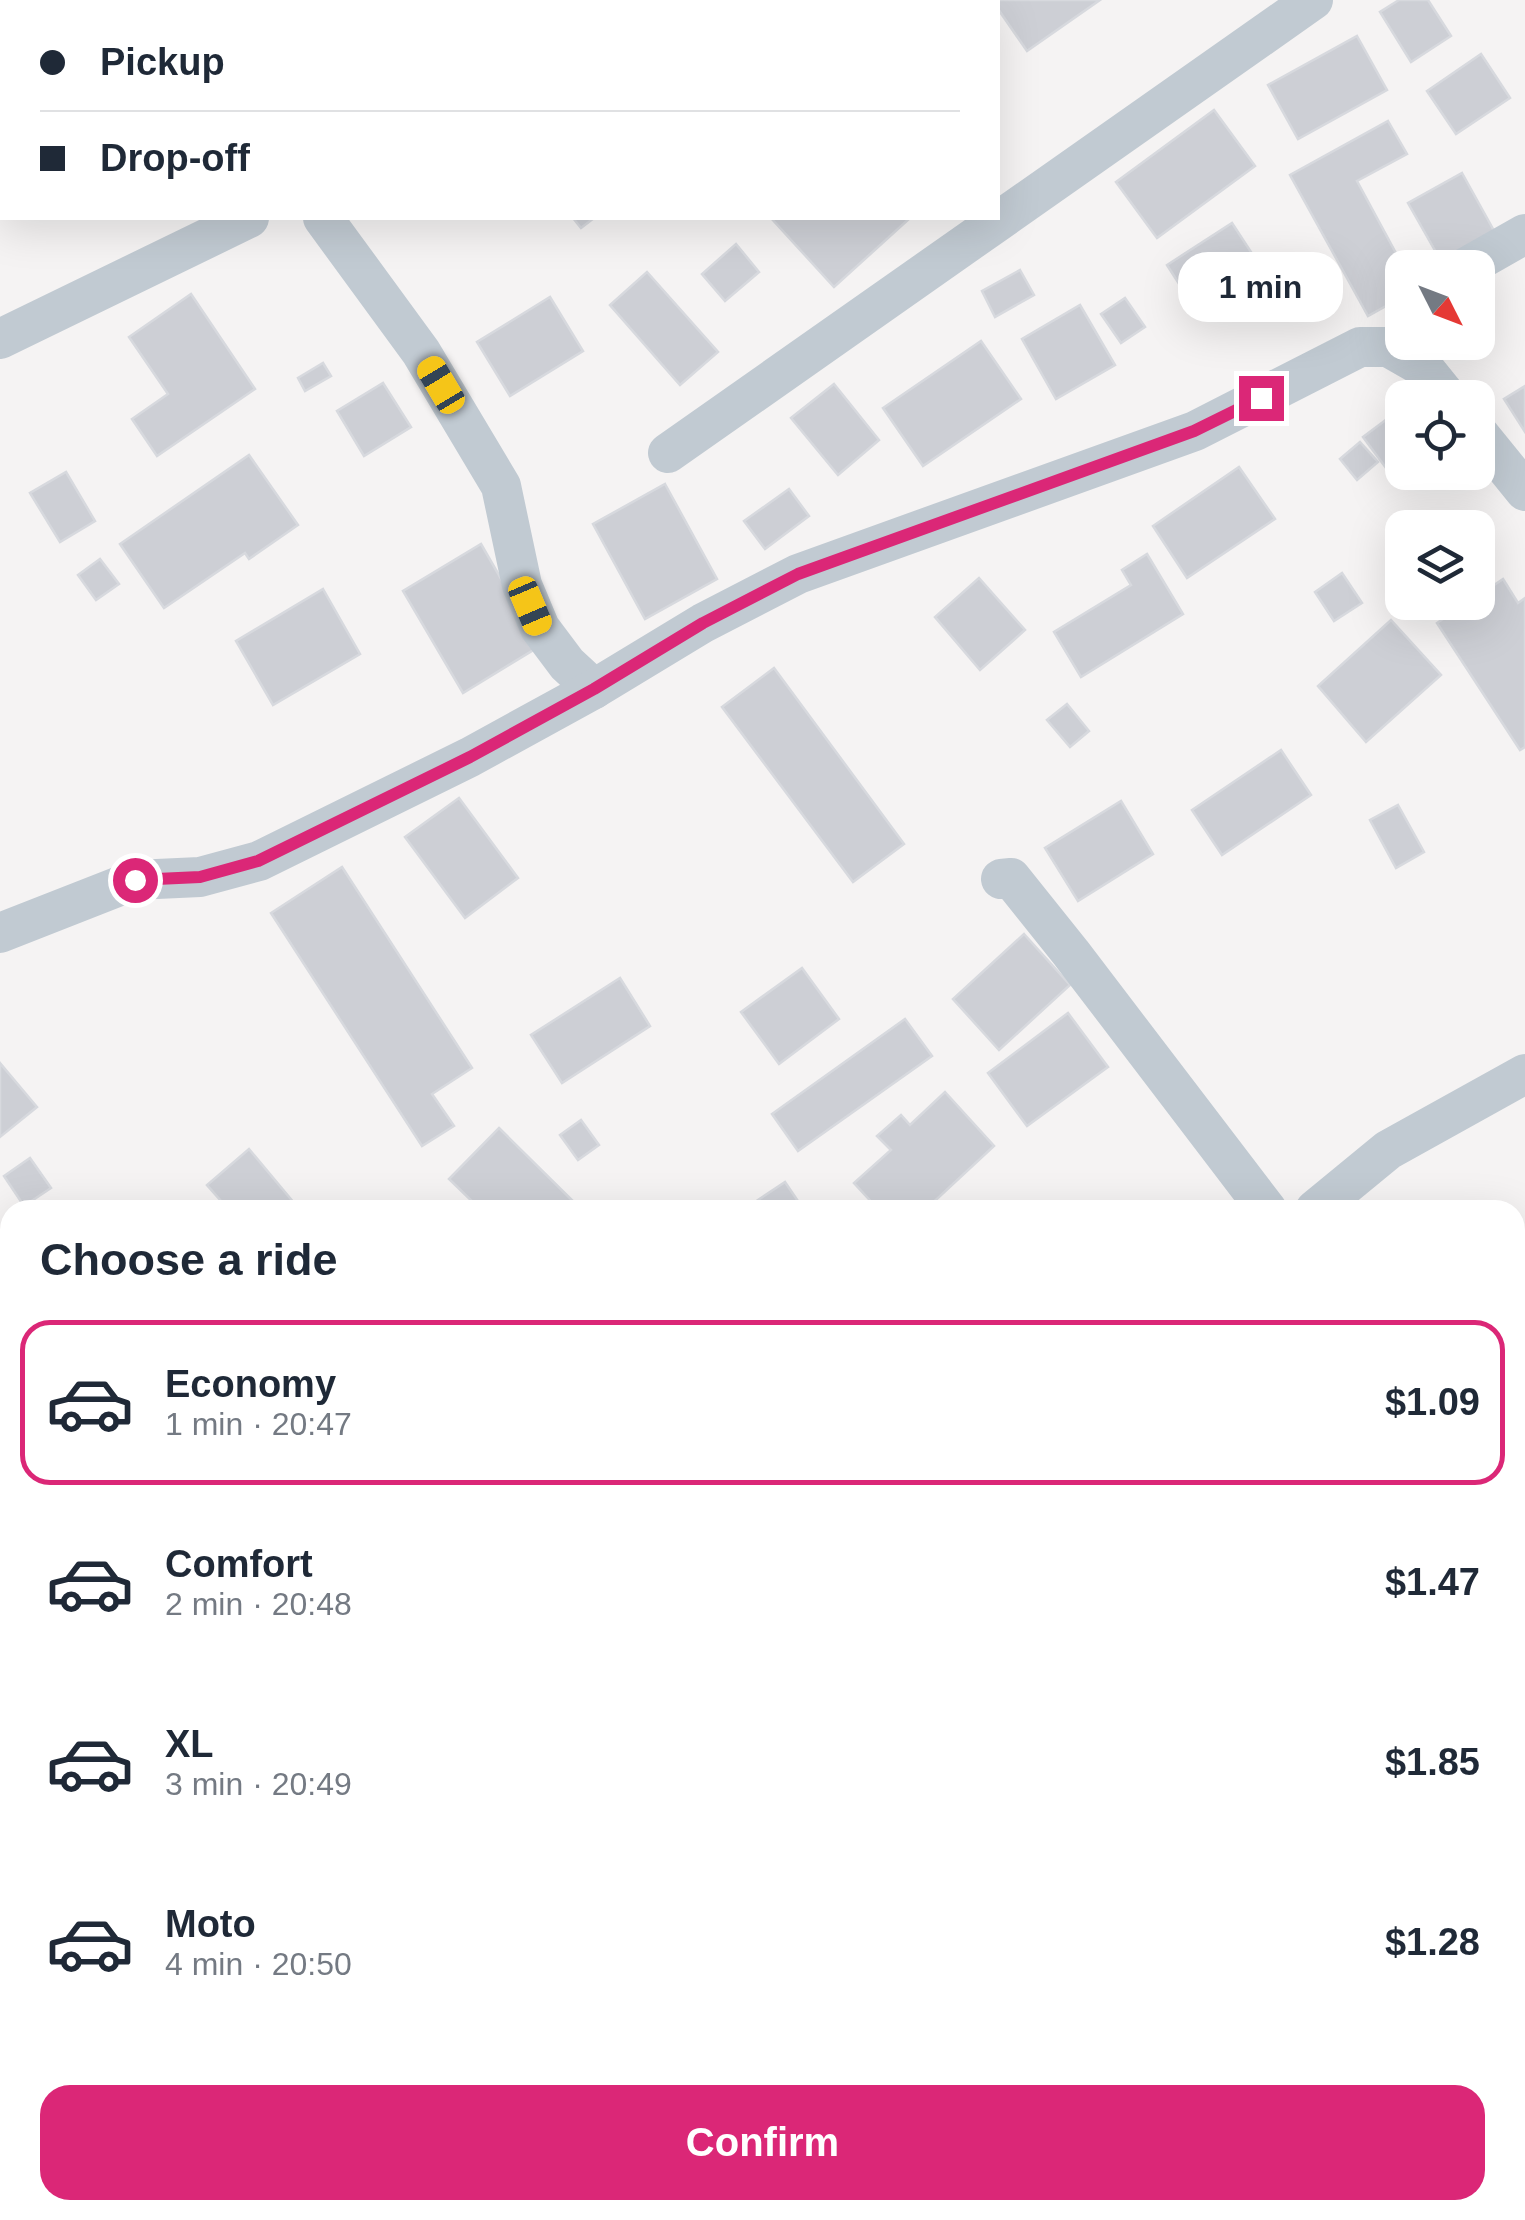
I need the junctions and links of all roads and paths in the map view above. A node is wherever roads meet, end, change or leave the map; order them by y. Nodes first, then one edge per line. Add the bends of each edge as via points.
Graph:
1 (1313, 0) edge
2 (244, 220) edge
3 (323, 220) edge
4 (1000, 220) edge
5 (1000, 220) edge
6 (1525, 234) edge
7 (1495, 251) edge
8 (1385, 338) edge
9 (0, 339) edge
10 (1416, 360) edge
11 (1433, 380) edge
12 (668, 453) dead end
13 (1495, 455) edge
14 (1525, 491) edge
15 (594, 689) junction
16 (1001, 879) dead end
17 (0, 932) edge
18 (1525, 1074) edge
19 (1260, 1200) edge
20 (1327, 1200) edge

1 - 5 street
2 - 9 street
3 - 15 street via 421,352 501,486 522,585 540,628
4 - 12 street
6 - 7 street
8 - 15 street via 1194,431 798,574
10 - 11 street
13 - 14 street
15 - 17 street via 258,861 200,877 135,880
16 - 19 street via 1011,878
18 - 20 street via 1388,1150

